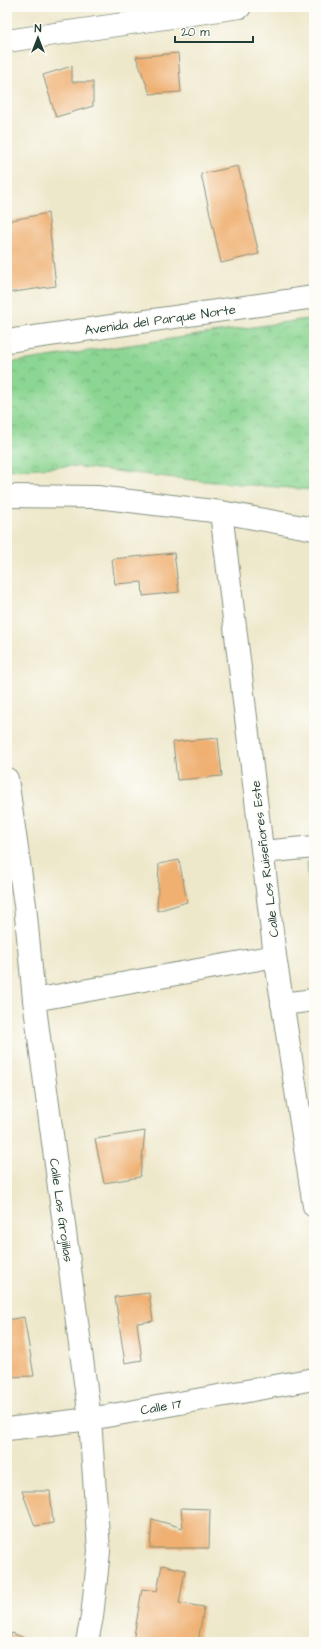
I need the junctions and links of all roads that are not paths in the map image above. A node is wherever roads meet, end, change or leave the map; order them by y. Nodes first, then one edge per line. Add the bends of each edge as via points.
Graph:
1 (240, 7) edge
2 (7, 40) edge
3 (314, 297) edge
4 (7, 341) edge
5 (7, 496) edge
6 (221, 512) junction
7 (314, 529) edge
8 (7, 779) edge
9 (314, 847) edge
10 (263, 852) junction
11 (16, 906) edge
12 (275, 956) junction
13 (34, 1000) junction
14 (314, 1000) edge
15 (282, 1004) junction
16 (314, 1206) edge
17 (314, 1379) edge
18 (90, 1419) junction
19 (7, 1429) edge
20 (87, 1642) edge

1 - 2 street
3 - 4 street, Avenida del Parque Norte
5 - 6 street via 97,497
6 - 7 street
6 - 10 street, Calle Los Ruiseñores Este
8 - 11 street, Calle Las Grojillas
9 - 10 street
10 - 12 street, Calle Los Ruiseñores Este
11 - 13 street, Calle Las Grojillas
12 - 13 street
12 - 15 street, Calle Los Ruiseñores Este
13 - 18 street, Calle Las Grojillas
14 - 15 street
15 - 16 street, Calle Los Ruiseñores Este
17 - 18 street, Calle 17
18 - 19 street, Calle 17
18 - 20 street, Calle Las Grojillas via 99,1551

